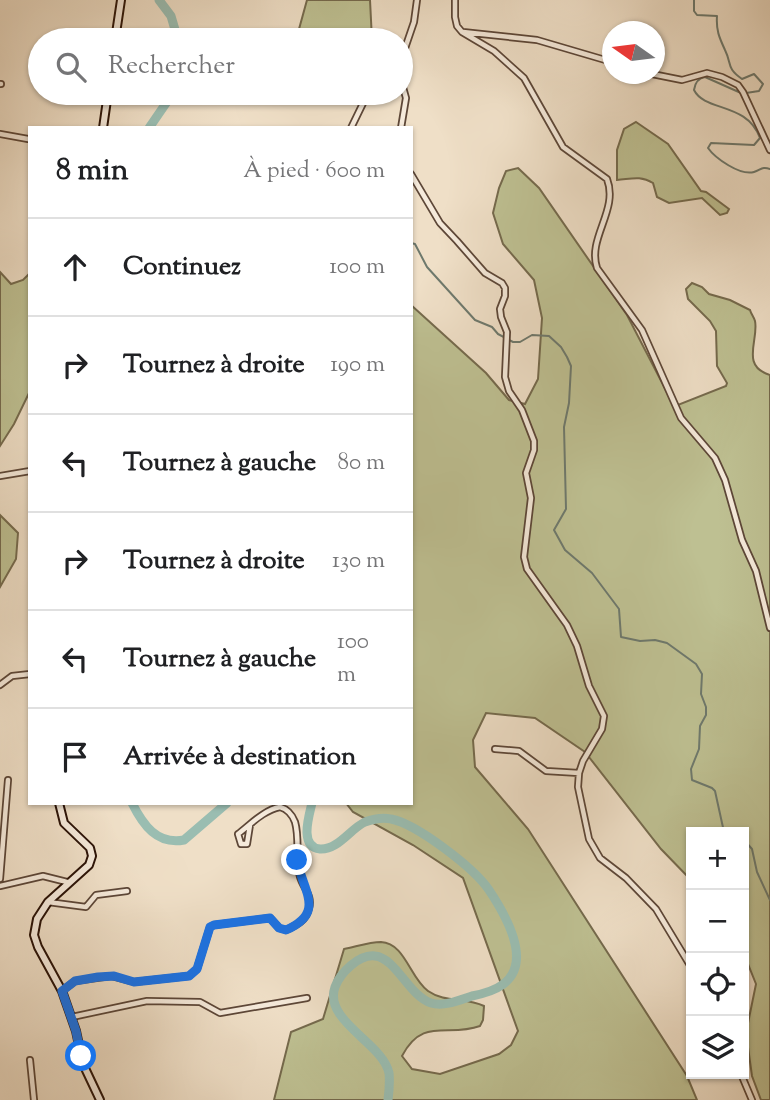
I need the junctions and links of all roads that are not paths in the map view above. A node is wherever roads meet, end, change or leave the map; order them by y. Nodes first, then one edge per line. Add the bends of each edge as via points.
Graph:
1 (121, 0) edge
2 (416, 0) edge
3 (455, 0) edge
4 (117, 28) edge
5 (412, 28) edge
6 (462, 32) junction
7 (602, 59) edge
8 (665, 77) edge
9 (106, 105) edge
10 (362, 105) edge
11 (405, 105) edge
12 (103, 126) edge
13 (352, 126) edge
14 (401, 126) edge
15 (0, 134) edge
16 (28, 139) dead end
17 (770, 150) edge
18 (413, 177) edge
19 (28, 471) edge
20 (0, 476) edge
21 (770, 628) edge
22 (28, 674) edge
23 (0, 685) edge
24 (495, 749) dead end
25 (579, 773) junction
26 (8, 780) dead end
27 (59, 805) edge
28 (250, 825) dead end
29 (0, 879) edge
30 (67, 882) junction
31 (0, 886) edge
32 (127, 891) dead end
33 (48, 902) junction
34 (686, 959) edge
35 (62, 991) junction
36 (307, 998) dead end
37 (71, 1017) junction
38 (30, 1060) dead end
39 (743, 1079) edge
40 (34, 1100) edge
41 (100, 1100) edge
42 (752, 1100) edge

1 - 4 main road
2 - 5 street
3 - 6 street via 455,17
6 - 7 street via 537,40
6 - 21 street via 494,51 524,78 564,147 607,179 611,196 597,268 642,330 681,418 715,458
8 - 17 street via 682,80 707,73 738,85
9 - 12 main road
10 - 13 street
11 - 14 street
15 - 16 street
18 - 25 street via 440,223 485,273 505,288 500,309 508,337 505,377 534,441 526,473 531,498 524,557 527,569 568,625 604,716
19 - 20 street
22 - 23 street via 12,676
24 - 25 street via 519,751 546,771
25 - 34 street via 578,787 594,850 656,909
26 - 29 street
27 - 30 main road via 64,823 92,852 89,865
28 - 35 street via 276,807 285,808 292,816 299,870 310,899 309,911 300,924 286,930 270,918 214,925 197,969 189,976 134,982 98,977 75,981
30 - 31 street via 43,876
30 - 33 main road
32 - 33 street via 96,895 86,907
33 - 35 main road via 34,935
35 - 37 main road
36 - 37 street via 220,1013 200,1002 147,1001
37 - 41 main road via 83,1064
38 - 40 street
39 - 42 street

